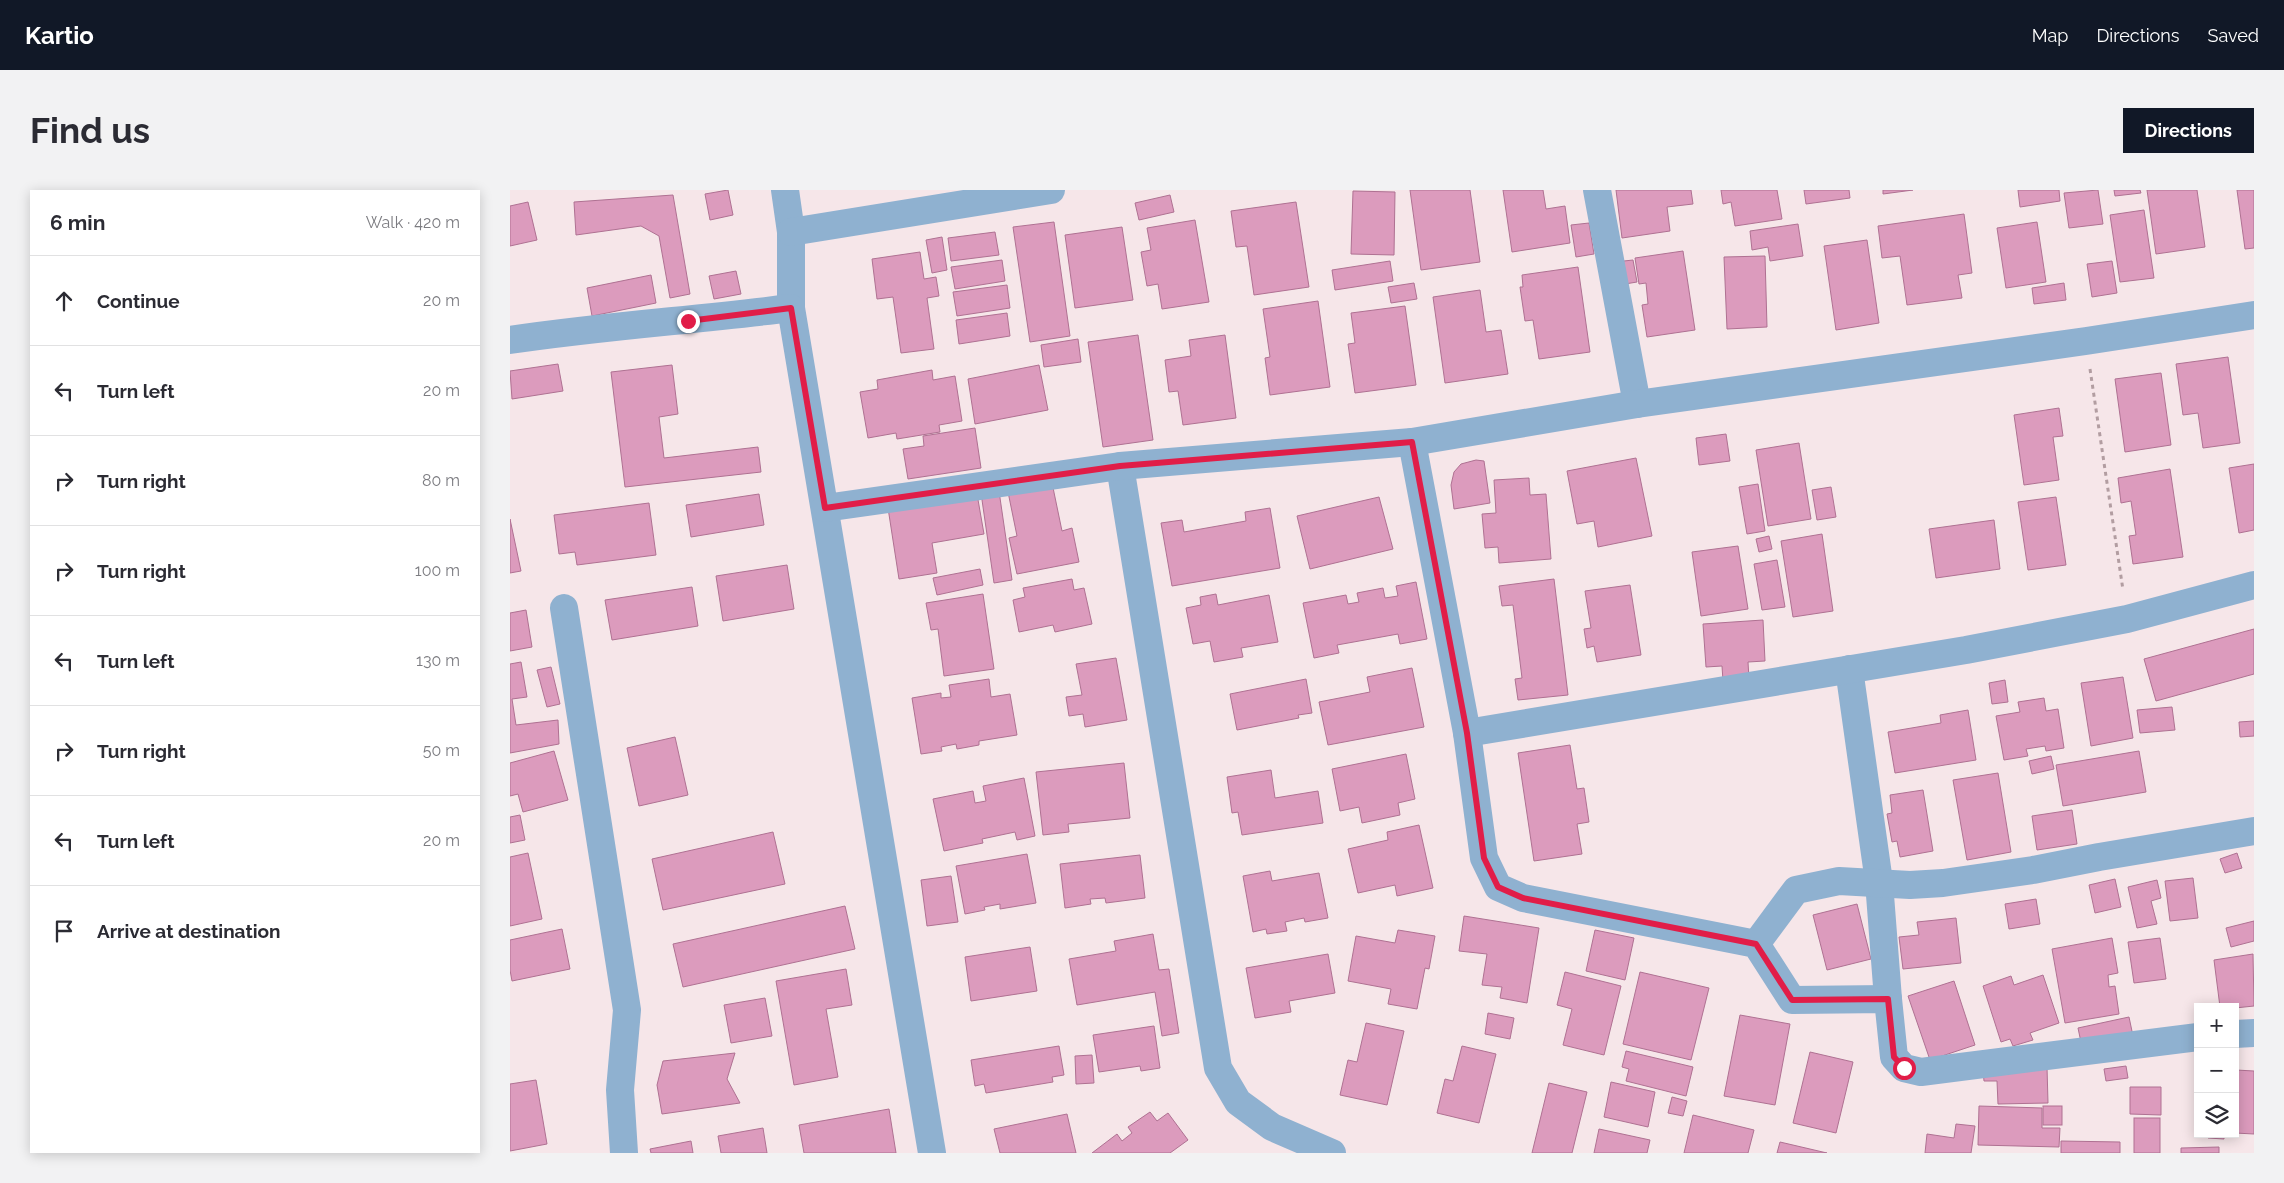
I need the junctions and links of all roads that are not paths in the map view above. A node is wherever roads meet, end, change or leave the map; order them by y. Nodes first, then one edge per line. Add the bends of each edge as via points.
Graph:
1 (785, 190) edge
2 (1052, 190) edge
3 (1597, 190) edge
4 (791, 232) junction
5 (791, 308) junction
6 (2254, 315) edge
7 (510, 340) edge
8 (1637, 404) junction
9 (1412, 442) junction
10 (1120, 466) junction
11 (825, 508) junction
12 (2254, 585) edge
13 (564, 608) dead end
14 (1848, 669) junction
15 (1467, 733) junction
16 (2254, 831) edge
17 (1879, 882) junction
18 (1756, 944) junction
19 (1888, 999) junction
20 (2254, 1033) edge
21 (2239, 1034) edge
22 (2194, 1038) edge
23 (624, 1153) edge
24 (932, 1153) edge
25 (1332, 1153) edge

1 - 4 street
2 - 4 street
3 - 8 street
4 - 5 street
5 - 7 street
5 - 11 street
6 - 8 street
8 - 9 street
9 - 10 street
9 - 15 street
10 - 11 street
10 - 25 street via 1218,1068 1238,1102 1272,1127
11 - 24 street
12 - 14 street via 2127,619
13 - 23 street via 627,1010 620,1090
14 - 15 street
14 - 17 street
15 - 18 street via 1484,858 1498,887 1523,898
16 - 17 street via 1972,879 1910,885
17 - 18 street via 1839,881 1796,890
17 - 19 street
18 - 19 street via 1792,1000
19 - 22 street via 1894,1057 1904,1068 1921,1072
20 - 21 street

